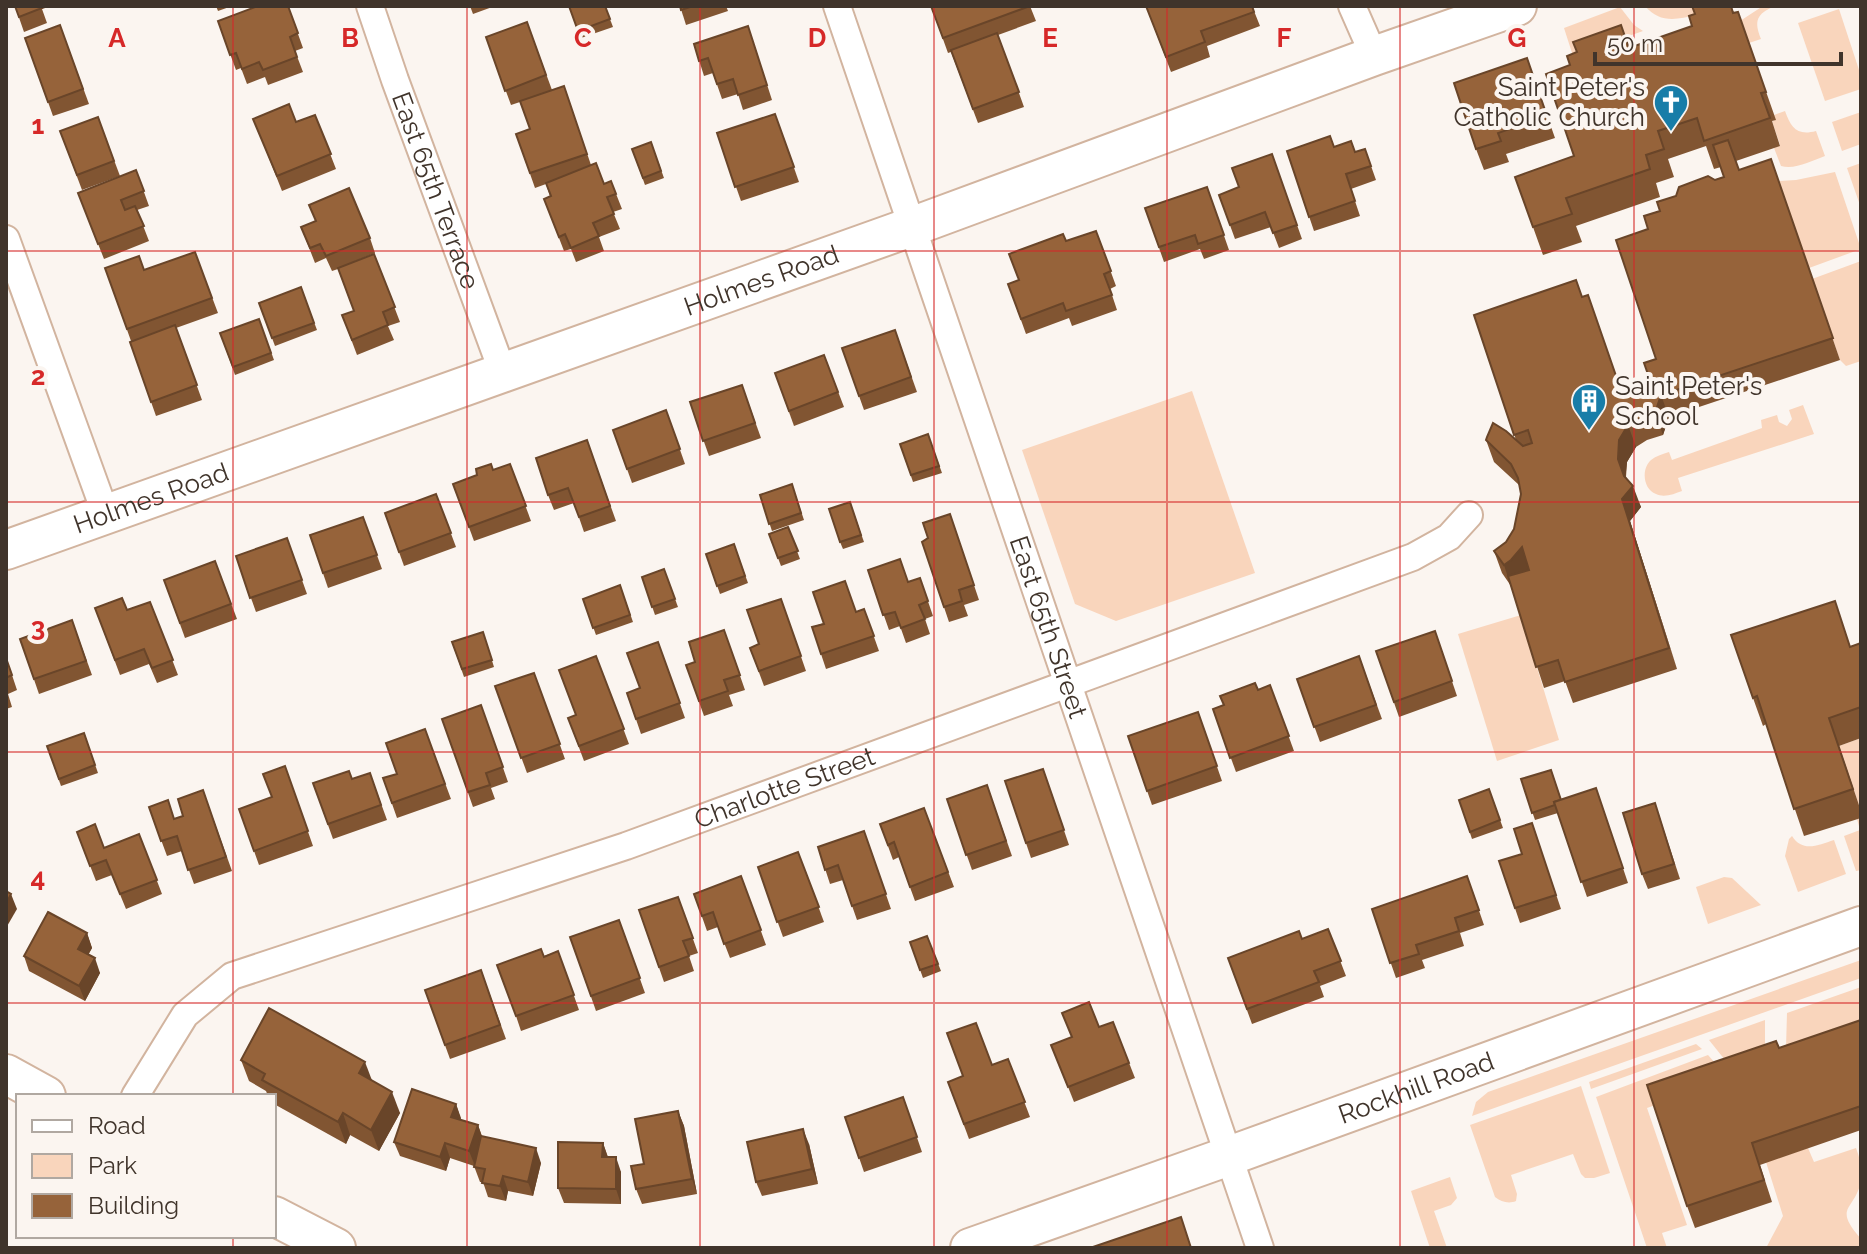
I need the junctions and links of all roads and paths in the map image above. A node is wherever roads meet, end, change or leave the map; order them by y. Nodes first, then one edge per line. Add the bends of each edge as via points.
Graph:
1 (370, 6) edge
2 (837, 6) edge
3 (1352, 6) edge
4 (1517, 6) edge
5 (1374, 56) junction
6 (911, 227) junction
7 (6, 239) edge
8 (503, 373) junction
9 (106, 515) junction
10 (1469, 515) dead end
11 (6, 550) edge
12 (1068, 685) junction
13 (1861, 926) edge
14 (6, 1074) edge
15 (42, 1094) edge
16 (136, 1094) edge
17 (1229, 1156) junction
18 (276, 1217) edge
19 (336, 1248) edge
20 (970, 1248) edge
21 (1260, 1248) edge

1 - 8 street, East 65th Terrace
2 - 6 street, East 65th Street
3 - 5 street
4 - 5 main road, Holmes Road
5 - 6 main road, Holmes Road
6 - 8 main road, Holmes Road
6 - 12 street, East 65th Street
7 - 9 street
8 - 9 main road, Holmes Road
9 - 11 main road, Holmes Road
10 - 12 street, Charlotte Street via 1449,537 1413,557
12 - 16 street, Charlotte Street via 626,846 232,976 185,1015
12 - 17 street, East 65th Street
13 - 17 main road, Rockhill Road
14 - 15 main road
17 - 20 main road, Rockhill Road
17 - 21 street, East 65th Street
18 - 19 main road

